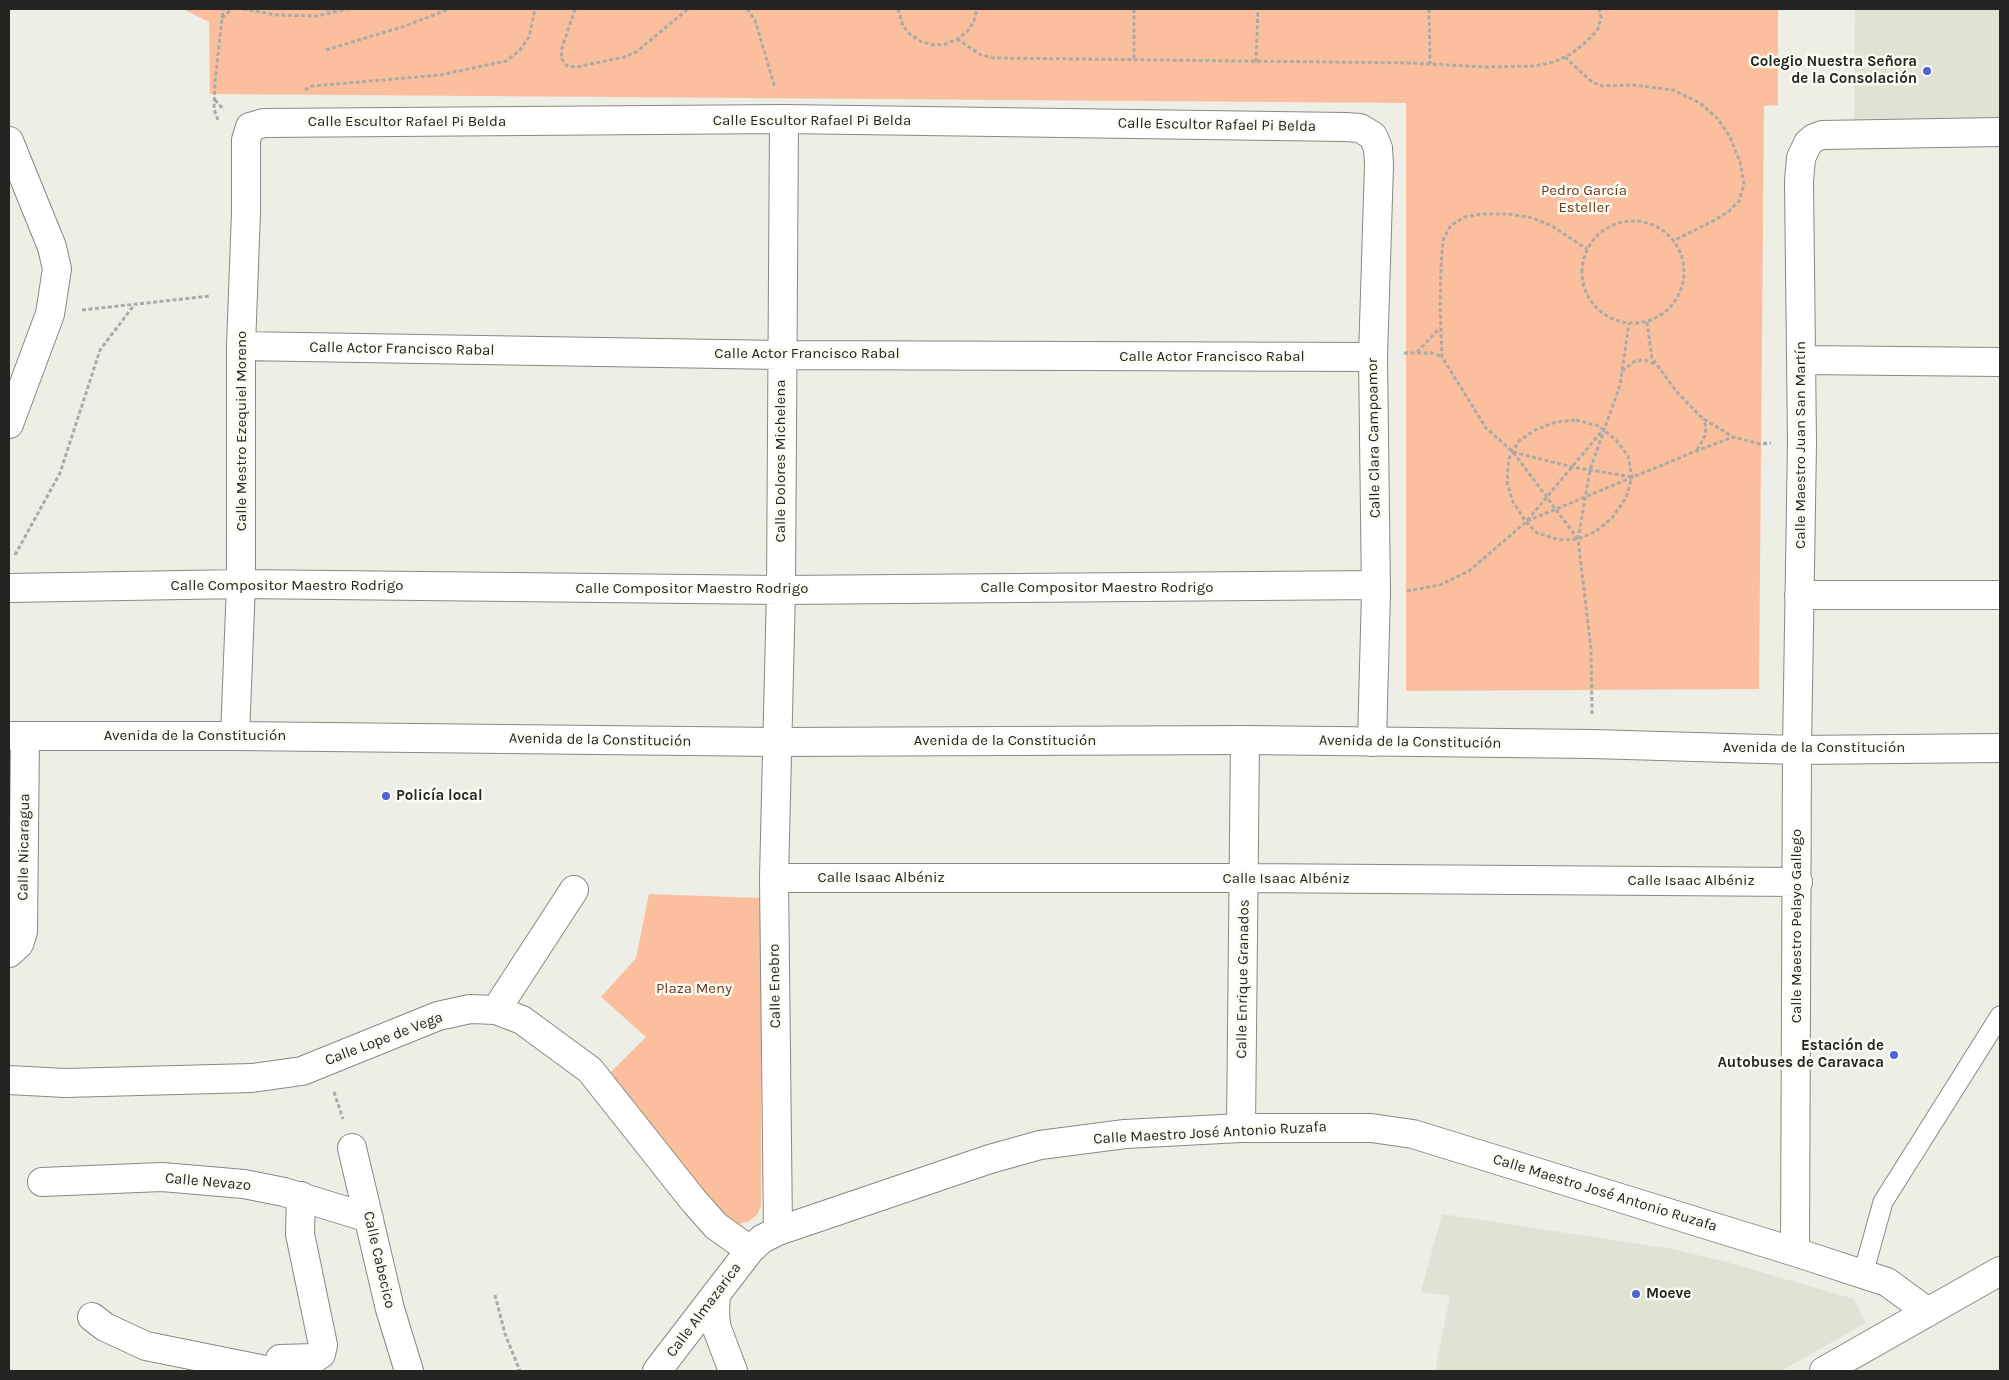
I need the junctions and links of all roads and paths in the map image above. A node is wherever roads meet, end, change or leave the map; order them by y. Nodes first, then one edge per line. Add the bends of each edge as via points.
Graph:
1 (223, 9) edge
2 (232, 9) edge
3 (243, 9) edge
4 (326, 9) edge
5 (348, 9) edge
6 (448, 9) edge
7 (535, 9) edge
8 (575, 9) edge
9 (688, 9) edge
10 (747, 9) edge
11 (751, 9) edge
12 (898, 9) edge
13 (977, 9) edge
14 (1134, 9) edge
15 (1258, 9) edge
16 (1429, 9) edge
17 (1599, 9) edge
18 (338, 11) junction
19 (221, 18) junction
20 (755, 20) junction
21 (957, 40) junction
22 (326, 50) dead end
23 (1565, 57) junction
24 (1134, 61) junction
25 (1256, 62) junction
26 (1430, 64) junction
27 (214, 100) dead end
28 (784, 120) junction
29 (295, 123) junction
30 (250, 127) joint
31 (2000, 132) edge
32 (1373, 136) joint
33 (9, 141) edge
34 (1673, 241) junction
35 (1587, 249) junction
36 (243, 292) junction
37 (134, 305) junction
38 (50, 314) junction
39 (1647, 322) junction
40 (1629, 323) junction
41 (1440, 327) junction
42 (241, 346) junction
43 (781, 355) junction
44 (1373, 357) junction
45 (1442, 357) junction
46 (1802, 360) junction
47 (2000, 362) edge
48 (1657, 365) junction
49 (1622, 371) junction
50 (1702, 418) junction
51 (9, 424) edge
52 (1603, 430) junction
53 (1733, 437) junction
54 (1802, 443) junction
55 (1696, 451) junction
56 (1513, 452) junction
57 (1572, 467) junction
58 (1590, 470) junction
59 (1632, 477) junction
60 (1547, 496) junction
61 (1585, 498) junction
62 (1557, 510) junction
63 (1526, 522) junction
64 (1578, 540) junction
65 (13, 557) dead end
66 (241, 584) junction
67 (9, 588) edge
68 (1376, 589) junction
69 (781, 590) junction
70 (1799, 595) junction
71 (2000, 595) edge
72 (17, 736) edge
73 (235, 736) junction
74 (1245, 740) junction
75 (777, 742) junction
76 (1372, 742) junction
77 (1592, 744) junction
78 (2000, 748) edge
79 (1797, 750) junction
80 (774, 878) junction
81 (1244, 878) junction
82 (1798, 882) junction
83 (574, 890) dead end
84 (9, 953) edge
85 (496, 1010) junction
86 (2000, 1016) edge
87 (324, 1063) junction
88 (9, 1080) edge
89 (1241, 1128) junction
90 (352, 1148) joint
91 (42, 1182) dead end
92 (301, 1196) junction
93 (369, 1218) junction
94 (778, 1231) junction
95 (750, 1250) junction
96 (1796, 1252) junction
97 (2000, 1271) edge
98 (1862, 1274) junction
99 (716, 1294) junction
100 (495, 1296) dead end
101 (1928, 1312) junction
102 (92, 1317) dead end
103 (270, 1371) edge
104 (281, 1371) edge
105 (409, 1371) edge
106 (520, 1371) edge
107 (658, 1371) edge
108 (733, 1371) edge
109 (1824, 1371) edge

1 - 19 path
2 - 19 path
3 - 18 path via 277,15 317,16
4 - 18 path
5 - 18 path
6 - 22 path
7 - 29 path via 529,37 506,61 440,75 312,86 300,92 295,99
8 - 9 path via 561,58 567,66 576,68 636,52
10 - 20 path
11 - 20 path
12 - 21 path via 903,26 922,42 940,44
13 - 21 path via 967,32
14 - 24 path
15 - 25 path
16 - 26 path
17 - 23 path via 1598,29 1588,41
19 - 27 path
20 - 28 path
21 - 24 path via 981,55 994,58
23 - 26 path via 1535,66
23 - 34 path via 1592,82 1602,86 1634,85 1673,90 1700,103 1718,119 1730,137 1744,184 1739,201 1728,212
24 - 25 path
25 - 26 path
28 - 29 street, Calle Escultor Rafael Pi Belda
28 - 32 street, Calle Escultor Rafael Pi Belda via 1345,127 1360,128
28 - 43 street, Calle Dolores Michelena
29 - 30 street, Calle Escultor Rafael Pi Belda via 264,123
30 - 36 street, Calle Mestro Ezequiel Moreno via 246,140
31 - 46 street, Calle Maestro Juan San Martín via 1822,135 1808,143 1801,158 1799,181
32 - 44 street, Calle Clara Campoamor via 1379,164
33 - 38 street via 52,247 57,269
34 - 35 path via 1660,229 1645,222 1628,221 1597,235
34 - 39 path via 1681,256 1684,272 1681,289 1674,303 1662,315
35 - 40 path via 1582,265 1582,282 1588,298 1599,311
35 - 41 path via 1552,226 1533,218 1509,214 1465,217 1451,225 1443,240
36 - 37 path
36 - 42 street, Calle Mestro Ezequiel Moreno
37 - 38 path
37 - 65 path via 100,350 60,473
38 - 51 street
39 - 40 path
39 - 48 path via 1652,358
40 - 49 path
41 - 45 path
41 - 45 path via 1417,352
42 - 43 street, Calle Actor Francisco Rabal
42 - 66 street, Calle Mestro Ezequiel Moreno
43 - 44 street, Calle Actor Francisco Rabal
43 - 69 street, Calle Dolores Michelena
44 - 68 street, Calle Clara Campoamor
45 - 56 path via 1486,428
46 - 47 street
46 - 54 street, Calle Maestro Juan San Martín
48 - 49 path via 1645,360 1635,361
48 - 50 path
49 - 52 path via 1620,386
50 - 53 path
50 - 55 path via 1705,436
52 - 56 path via 1576,420 1556,422 1535,430 1519,442
52 - 57 path
52 - 58 path
52 - 59 path via 1628,456
53 - 54 path via 1760,444
53 - 55 path
54 - 70 street, Calle Maestro Juan San Martín
55 - 59 path
56 - 57 path
56 - 60 path
56 - 63 path via 1507,482 1513,502
57 - 58 path
57 - 60 path
58 - 59 path
58 - 61 path
59 - 61 path
59 - 64 path via 1626,498 1612,518 1595,532
60 - 62 path
60 - 63 path
61 - 62 path
61 - 64 path
62 - 63 path
62 - 64 path
63 - 64 path via 1536,533 1560,540
63 - 68 path via 1469,570 1454,578 1410,591
64 - 77 path via 1591,649
66 - 67 street, Calle Compositor Maestro Rodrigo
66 - 69 street, Calle Compositor Maestro Rodrigo
66 - 73 street, Calle Mestro Ezequiel Moreno
68 - 69 street, Calle Compositor Maestro Rodrigo
68 - 76 street, Calle Clara Campoamor
69 - 75 street, Calle Dolores Michelena
70 - 71 street
70 - 79 street, Calle Maestro Juan San Martín
72 - 73 street, Avenida de la Constitución
72 - 84 street, Calle Nicaragua via 23,932 19,944
73 - 75 street, Avenida de la Constitución
74 - 75 street, Avenida de la Constitución
74 - 76 street, Avenida de la Constitución
74 - 81 street, Calle Enrique Granados
75 - 80 street, Calle Enebro
76 - 77 street, Avenida de la Constitución
77 - 79 street, Avenida de la Constitución
78 - 79 street, Avenida de la Constitución
79 - 82 street, Calle Maestro Pelayo Gallego
80 - 81 street, Calle Isaac Albéniz
80 - 94 street, Calle Enebro
81 - 82 street, Calle Isaac Albéniz
81 - 89 street, Calle Enrique Granados
82 - 96 street, Calle Maestro Pelayo Gallego
83 - 85 street
85 - 87 street, Calle Lope de Vega via 470,1009 438,1016
85 - 95 street, Calle Lope de Vega via 522,1020 590,1070 716,1226
86 - 98 lane via 1883,1202
87 - 88 street, Calle Lope de Vega via 252,1078 65,1083
87 - 90 path
89 - 94 street, Calle Maestro José Antonio Ruzafa via 1125,1134 1040,1145 990,1158
89 - 96 street, Calle Maestro José Antonio Ruzafa via 1371,1128 1414,1134
90 - 93 street, Calle Cabecico
91 - 92 street, Calle Nevazo via 162,1178 244,1184
92 - 93 street, Calle Nevazo
92 - 104 street via 300,1234 323,1345 322,1354 315,1358 280,1359
93 - 105 street, Calle Cabecico via 390,1309
94 - 95 street, Calle Maestro José Antonio Ruzafa
95 - 99 street, Calle Almazarica
96 - 98 street, Calle Maestro José Antonio Ruzafa
97 - 101 street
98 - 101 street, Calle Maestro José Antonio Ruzafa via 1887,1282
99 - 107 street, Calle Almazarica
99 - 108 street via 716,1326
100 - 106 path via 505,1334
101 - 109 street
102 - 103 street via 146,1346

